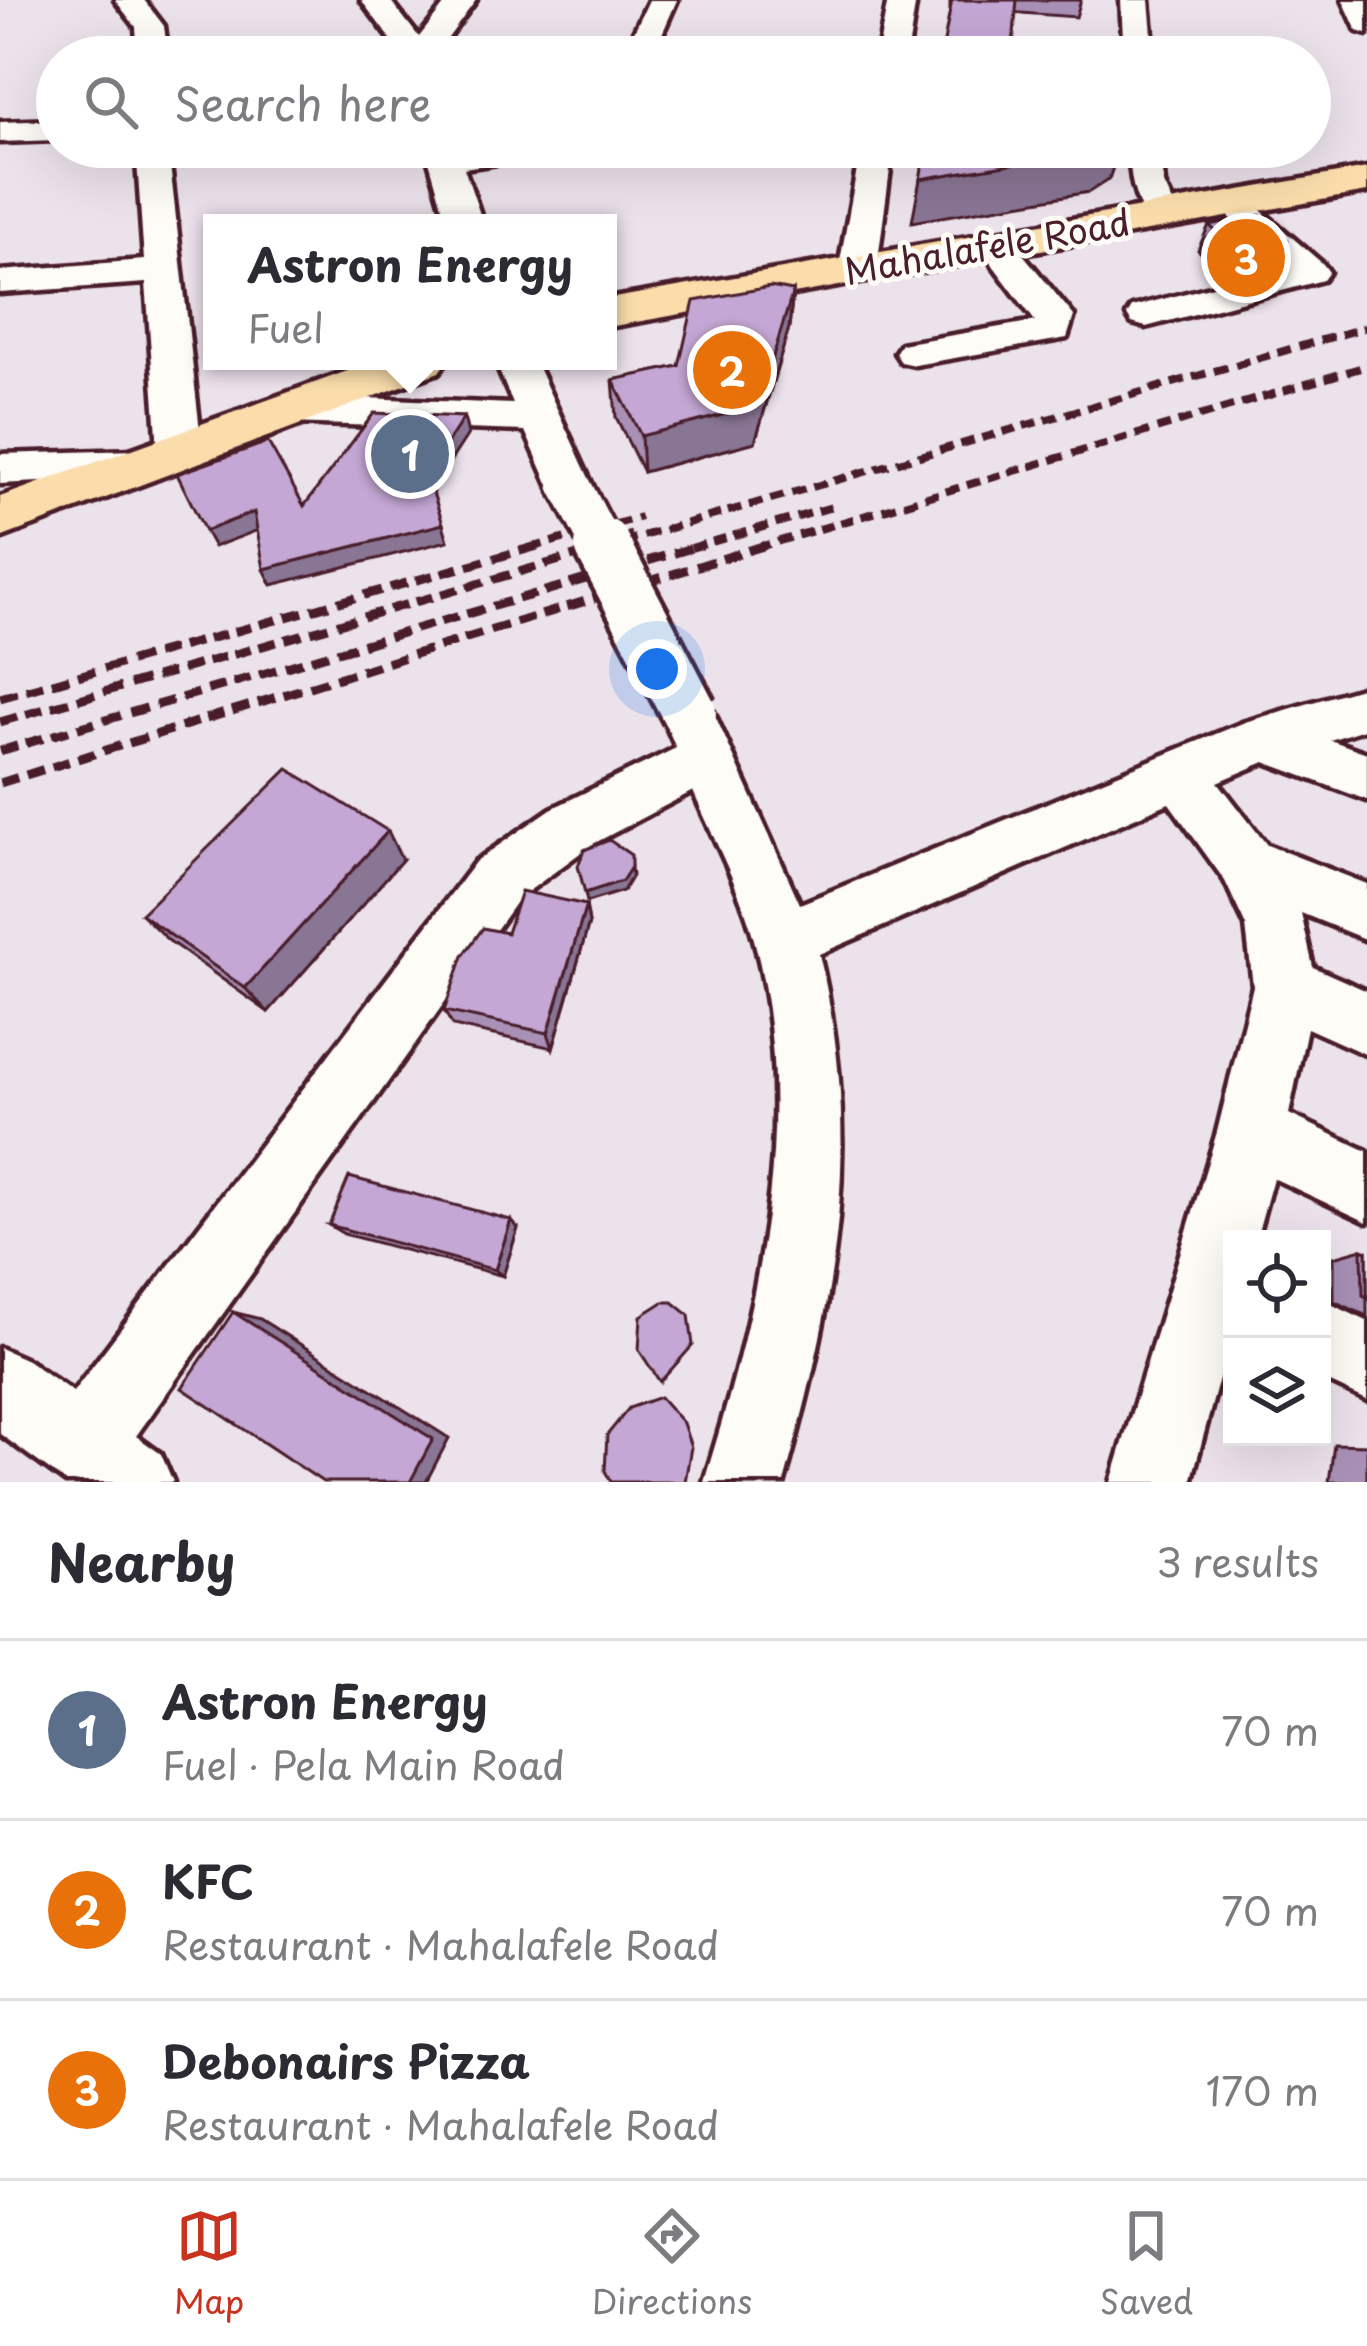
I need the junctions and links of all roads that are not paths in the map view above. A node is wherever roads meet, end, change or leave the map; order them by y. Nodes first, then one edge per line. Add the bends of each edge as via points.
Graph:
1 (129, 0) edge
2 (375, 0) edge
3 (462, 0) edge
4 (664, 0) edge
5 (902, 0) edge
6 (1135, 0) edge
7 (1357, 0) edge
8 (1367, 24) edge
9 (151, 36) edge
10 (403, 36) edge
11 (434, 36) edge
12 (647, 36) edge
13 (896, 36) edge
14 (1138, 36) edge
15 (36, 131) edge
16 (0, 132) edge
17 (154, 168) edge
18 (448, 168) edge
19 (874, 168) edge
20 (1146, 168) edge
21 (1367, 180) edge
22 (1232, 203) junction
23 (463, 214) edge
24 (1161, 216) junction
25 (995, 244) junction
26 (858, 267) junction
27 (166, 270) junction
28 (0, 282) edge
29 (617, 311) edge
30 (1146, 315) dead end
31 (915, 353) dead end
32 (397, 370) edge
33 (519, 370) edge
34 (290, 409) junction
35 (540, 417) junction
36 (159, 457) junction
37 (0, 470) edge
38 (0, 518) edge
39 (1367, 706) edge
40 (698, 736) junction
41 (1264, 738) junction
42 (1181, 775) junction
43 (1367, 777) edge
44 (1246, 863) junction
45 (1367, 912) edge
46 (785, 939) junction
47 (1284, 986) junction
48 (1367, 1023) edge
49 (1251, 1132) junction
50 (1367, 1187) edge
51 (1220, 1285) edge
52 (1331, 1343) edge
53 (1367, 1362) edge
54 (0, 1387) edge
55 (108, 1463) edge
56 (744, 1482) edge
57 (1151, 1482) edge

1 - 9 street
2 - 10 street
3 - 11 street
4 - 12 street
5 - 13 street
6 - 14 street
7 - 8 street
15 - 16 street
17 - 27 street
18 - 23 street
19 - 26 street
20 - 24 street
21 - 22 main road, Mahalafele Road
22 - 24 main road, Mahalafele Road
22 - 30 street via 1310,272
24 - 25 main road, Mahalafele Road
25 - 26 main road, Mahalafele Road
25 - 31 street via 1055,316 1053,330
26 - 29 main road, Mahalafele Road
27 - 28 street
27 - 36 street
32 - 34 main road
33 - 35 street
34 - 35 street
34 - 36 main road
35 - 40 street, bridge
36 - 37 street
36 - 38 main road
39 - 41 street
40 - 46 street
40 - 55 street via 497,880
41 - 42 street
41 - 43 street
42 - 44 street
42 - 46 street
44 - 45 street
44 - 47 street via 1276,925
46 - 56 street via 802,1017 805,1234
47 - 48 street
47 - 49 street
49 - 50 street
49 - 51 street
51 - 57 street
52 - 53 street
54 - 55 street

